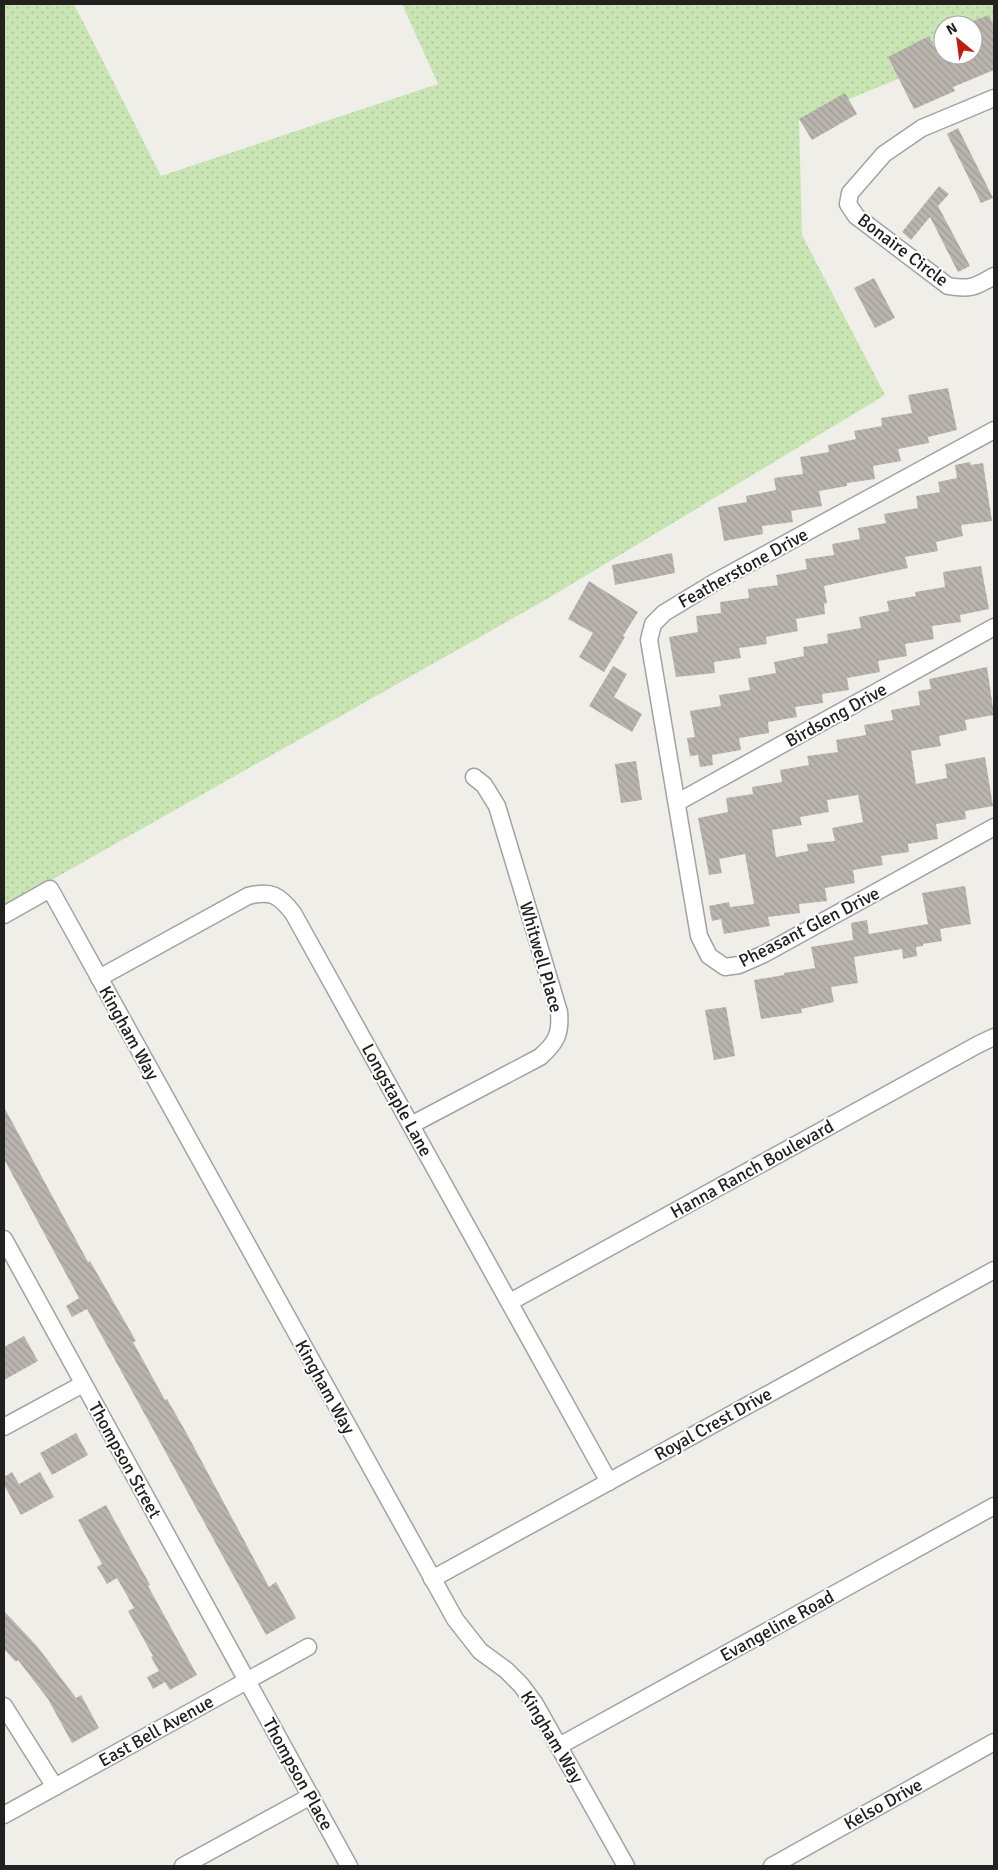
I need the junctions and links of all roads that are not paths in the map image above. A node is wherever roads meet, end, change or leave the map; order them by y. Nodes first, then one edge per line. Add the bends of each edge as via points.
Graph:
1 (994, 98) edge
2 (994, 276) edge
3 (994, 430) edge
4 (994, 627) edge
5 (474, 776) dead end
6 (678, 802) junction
7 (994, 827) edge
8 (4, 915) edge
9 (99, 978) junction
10 (994, 1037) edge
11 (411, 1126) junction
12 (4, 1239) edge
13 (994, 1270) edge
14 (510, 1302) junction
15 (83, 1384) junction
16 (4, 1426) edge
17 (609, 1482) junction
18 (994, 1506) edge
19 (432, 1579) junction
20 (308, 1647) dead end
21 (248, 1681) junction
22 (4, 1706) edge
23 (994, 1742) edge
24 (559, 1746) junction
25 (55, 1787) junction
26 (311, 1796) junction
27 (4, 1816) edge
28 (183, 1866) edge
29 (349, 1866) edge
30 (626, 1866) edge
31 (772, 1866) edge

1 - 2 street, Bonaire Circle via 922,128 884,154 850,193 848,204 856,216 948,286 963,289 977,286
3 - 6 street, Featherstone Drive via 715,582 664,613 653,624 649,640
4 - 6 street, Birdsong Drive
5 - 11 street, Whitwell Place via 484,785 496,806 559,1012 560,1025 557,1038 540,1057
6 - 7 street, Pheasant Glen Drive via 699,936 710,956 725,967 739,965 764,954
8 - 9 street, Kingham Way via 50,889
9 - 11 street, Longstaple Lane via 248,896 262,892 274,894 293,913
9 - 19 street, Kingham Way
10 - 14 street, Hanna Ranch Boulevard
11 - 14 street, Longstaple Lane
12 - 15 street, Thompson Street
13 - 17 street, Royal Crest Drive
14 - 17 street, Longstaple Lane
15 - 16 street
15 - 21 street, Thompson Street
17 - 19 street, Royal Crest Drive
18 - 24 street, Evangeline Road
19 - 24 street, Kingham Way via 467,1636 521,1685
20 - 21 street, East Bell Avenue
21 - 25 street, East Bell Avenue
21 - 26 street, Thompson Place
22 - 25 street
23 - 31 street, Kelso Drive
24 - 30 street, Kingham Way
25 - 27 street, East Bell Avenue
26 - 28 street
26 - 29 street, Thompson Place

